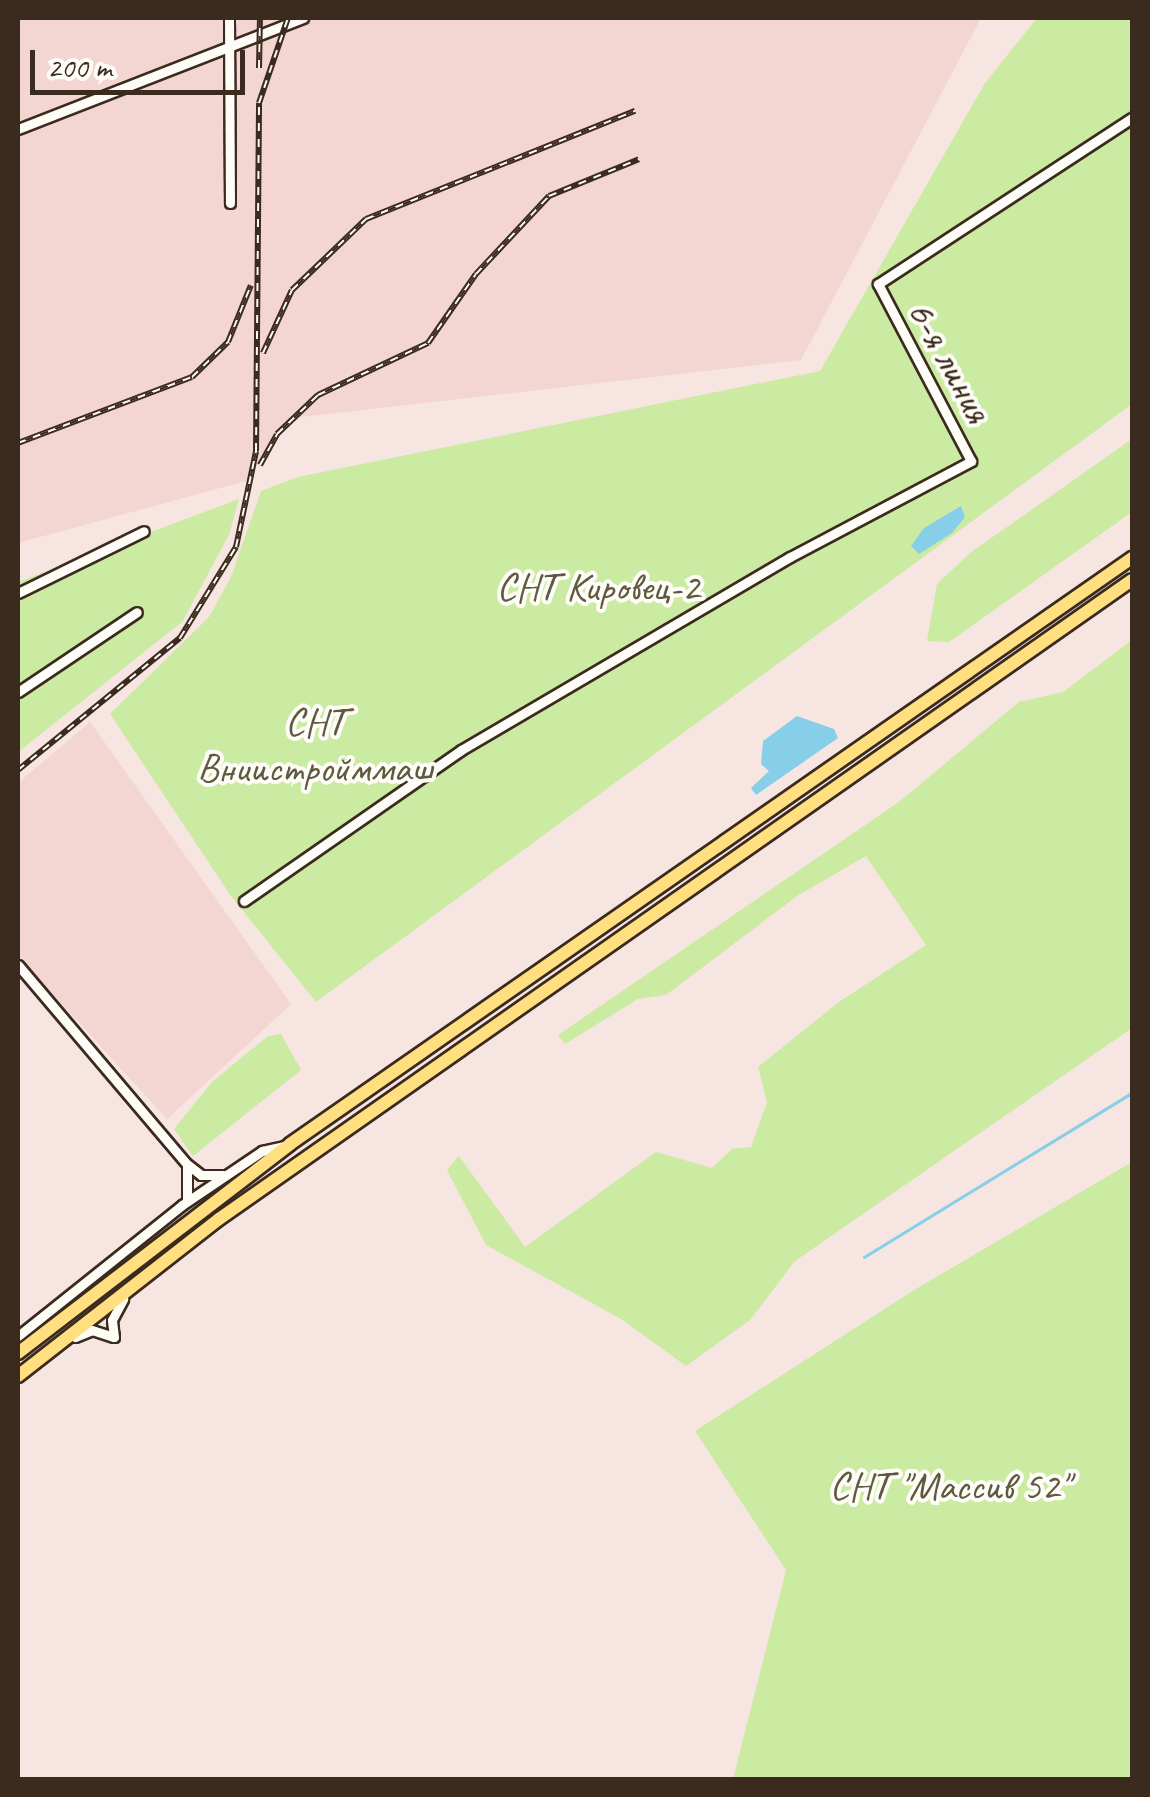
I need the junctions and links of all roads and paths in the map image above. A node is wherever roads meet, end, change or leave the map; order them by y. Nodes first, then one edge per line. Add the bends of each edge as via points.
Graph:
1 (229, 18) edge
2 (304, 18) edge
3 (232, 44) junction
4 (1129, 120) edge
5 (18, 129) edge
6 (1132, 133) edge
7 (230, 203) dead end
8 (144, 531) dead end
9 (1132, 558) edge
10 (1132, 580) edge
11 (18, 594) edge
12 (137, 612) dead end
13 (18, 692) edge
14 (244, 901) dead end
15 (18, 965) edge
16 (290, 1144) junction
17 (187, 1164) junction
18 (227, 1174) junction
19 (182, 1205) junction
20 (158, 1263) junction
21 (18, 1336) edge
22 (18, 1353) edge
23 (38, 1358) junction
24 (18, 1376) edge

1 - 3 street
2 - 3 street
3 - 5 street
3 - 7 street
4 - 6 street
4 - 14 street, 6-я линия via 877,289 971,461 461,750
8 - 11 street
9 - 16 highway
10 - 20 highway
12 - 13 street
15 - 17 street
16 - 18 street via 262,1151
16 - 22 highway
17 - 18 street via 209,1178
17 - 19 street via 191,1186
18 - 19 street
19 - 21 street
20 - 23 highway
20 - 23 street via 114,1311 114,1337 92,1330
23 - 24 highway

